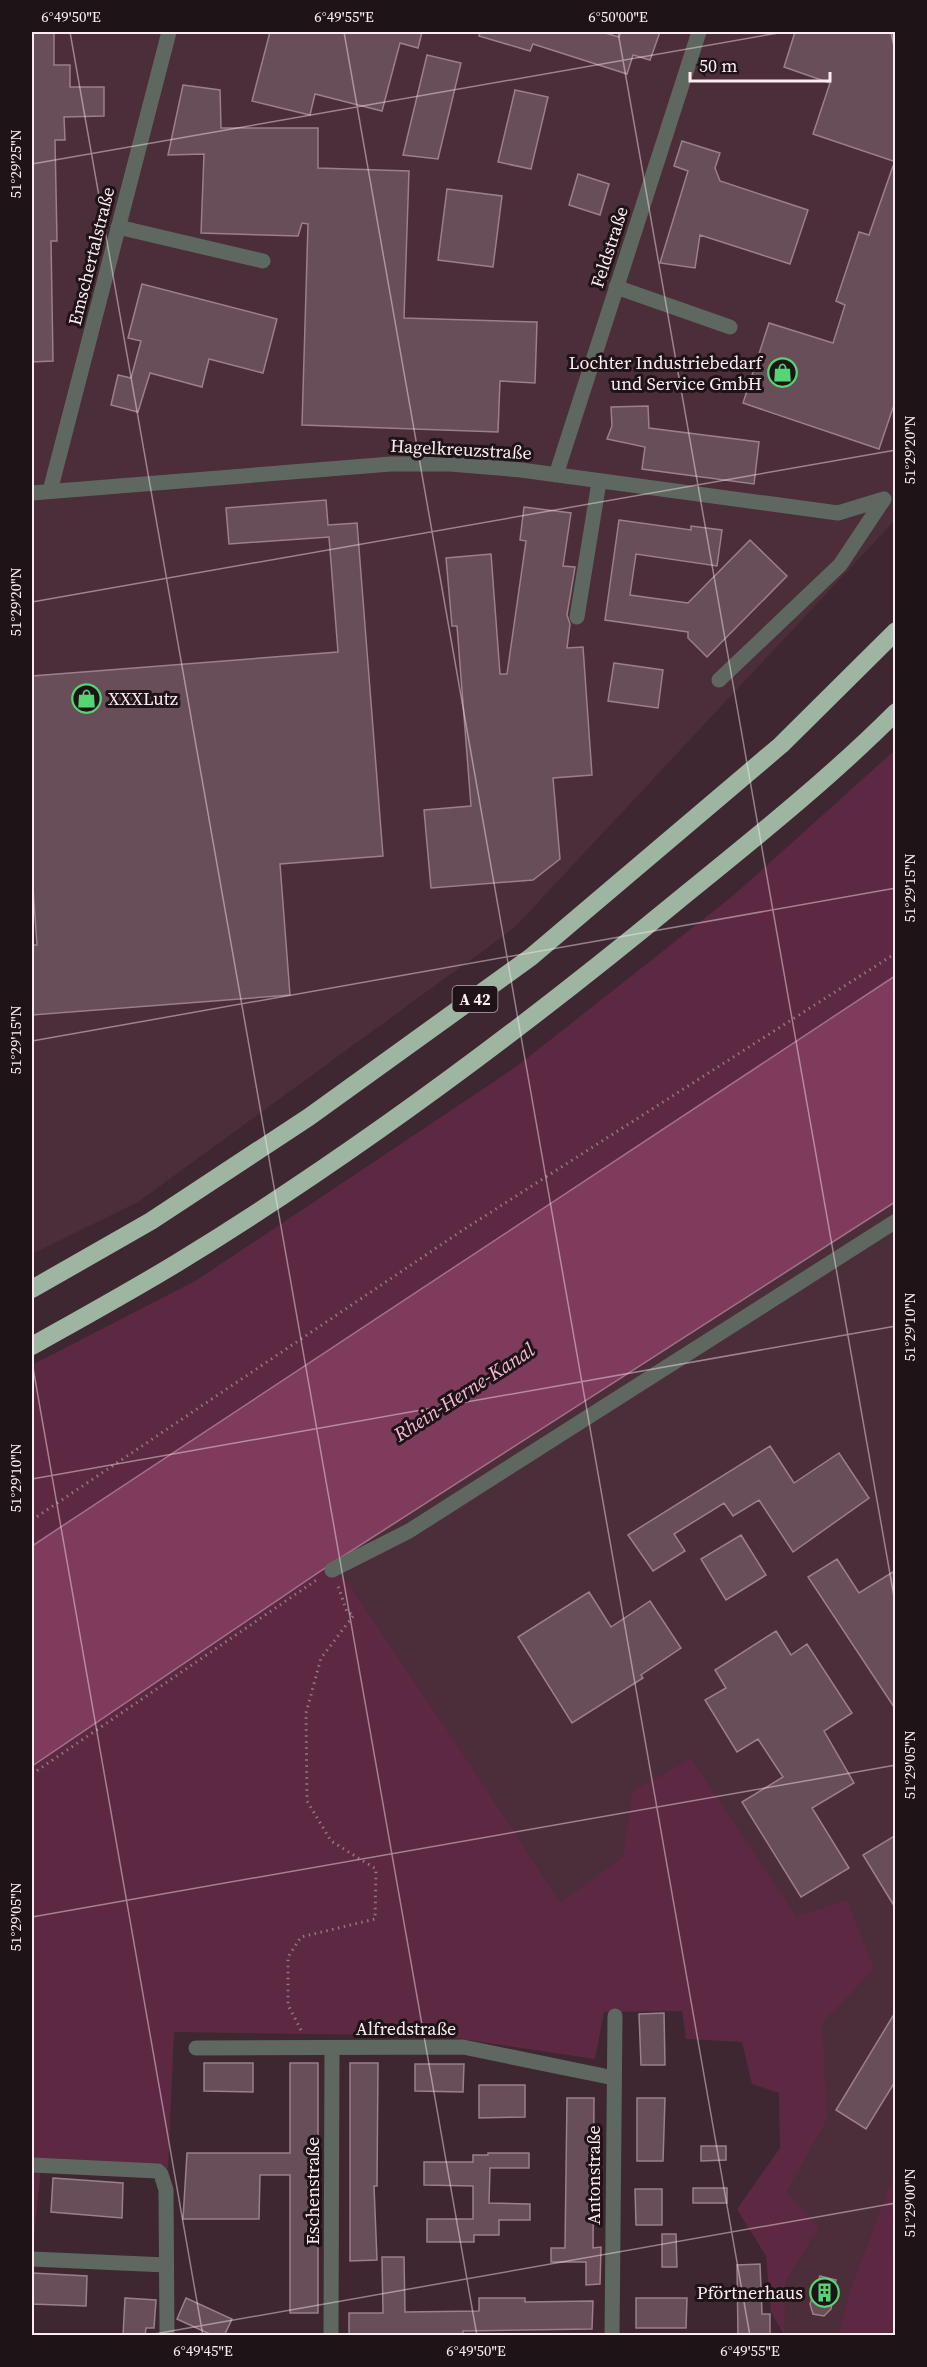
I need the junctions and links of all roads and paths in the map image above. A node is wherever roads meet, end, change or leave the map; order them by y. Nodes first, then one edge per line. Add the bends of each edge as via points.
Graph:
1 (169, 32) edge
2 (699, 32) edge
3 (118, 227) junction
4 (263, 261) dead end
5 (616, 287) junction
6 (730, 327) dead end
7 (556, 475) junction
8 (599, 482) junction
9 (51, 491) junction
10 (32, 492) edge
11 (577, 617) dead end
12 (896, 632) edge
13 (719, 680) dead end
14 (896, 712) edge
15 (896, 953) edge
16 (896, 1221) edge
17 (32, 1289) edge
18 (32, 1346) edge
19 (32, 1520) edge
20 (332, 1570) junction
21 (32, 1774) edge
22 (615, 2016) dead end
23 (196, 2048) dead end
24 (310, 2048) junction
25 (332, 2048) junction
26 (614, 2078) junction
27 (32, 2165) edge
28 (32, 2259) edge
29 (166, 2265) junction
30 (167, 2336) edge
31 (331, 2336) edge
32 (612, 2336) edge

1 - 3 street, Emschertalstraße
2 - 5 street, Feldstraße
3 - 4 street
3 - 9 street, Emschertalstraße
5 - 6 street
5 - 7 street, Feldstraße
7 - 8 street, Hagelkreuzstraße
7 - 9 street, Hagelkreuzstraße via 391,464
8 - 11 street
8 - 13 street, Hagelkreuzstraße via 838,513 884,499 840,565
9 - 10 street, Hagelkreuzstraße
12 - 17 highway, A 42 via 781,745 531,957 309,1117 151,1221
14 - 18 highway, A 42 via 734,856 575,986 461,1071 340,1157 177,1263
15 - 19 path via 473,1223
16 - 20 street via 409,1531
20 - 21 path
20 - 24 path via 347,1612 354,1615 321,1658 306,1713 307,1801 331,1841 376,1869 375,1918 301,1937 288,1957 288,2005
22 - 26 street, Antonstraße
23 - 24 street, Alfredstraße
24 - 25 street, Alfredstraße
25 - 26 street, Alfredstraße via 463,2047
25 - 31 street, Eschenstraße
26 - 32 street, Antonstraße
27 - 29 street via 158,2171 166,2190
28 - 29 street
29 - 30 street

